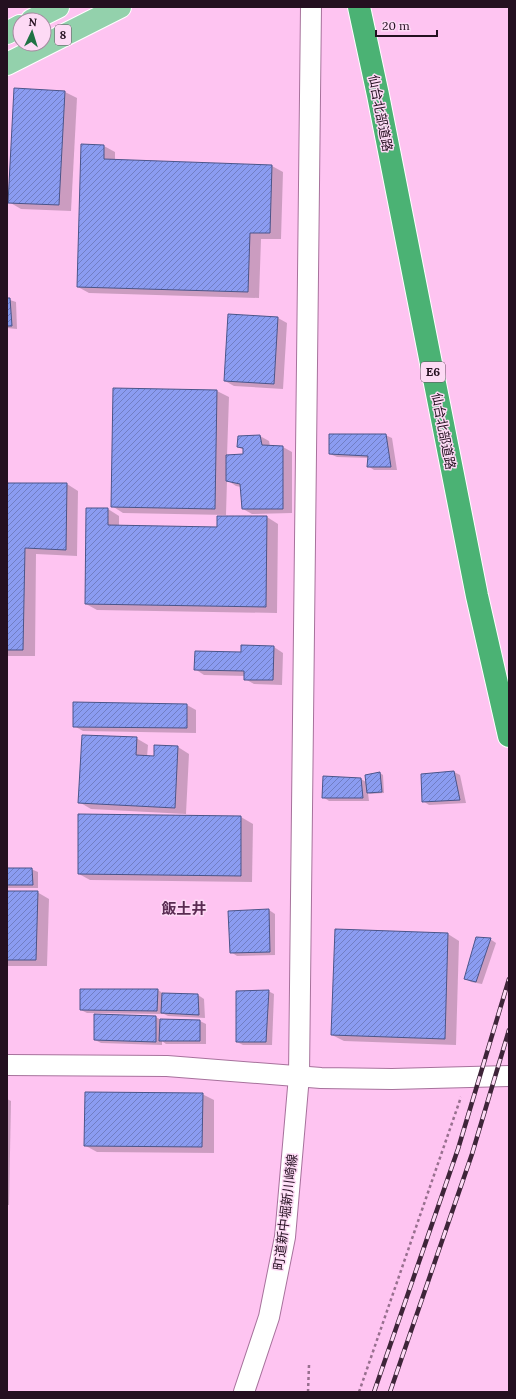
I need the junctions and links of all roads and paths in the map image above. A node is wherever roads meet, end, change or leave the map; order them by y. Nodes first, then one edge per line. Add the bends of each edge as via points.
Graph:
1 (58, 7) edge
2 (120, 7) edge
3 (311, 7) edge
4 (359, 7) edge
5 (48, 12) edge
6 (7, 64) edge
7 (509, 736) edge
8 (7, 1065) edge
9 (299, 1076) junction
10 (509, 1076) edge
11 (467, 1078) junction
12 (309, 1365) dead end
13 (244, 1392) edge
14 (308, 1392) edge
15 (359, 1392) edge

1 - 5 main road, 8
2 - 6 main road, 8
3 - 9 street, 町道新中堀新川崎線
4 - 7 highway, 仙台北部道路 / E6 via 477,596
8 - 9 street via 167,1066
9 - 11 street
9 - 13 street, 町道新中堀新川崎線 via 285,1237 269,1317
10 - 11 street
11 - 15 path
12 - 14 path

